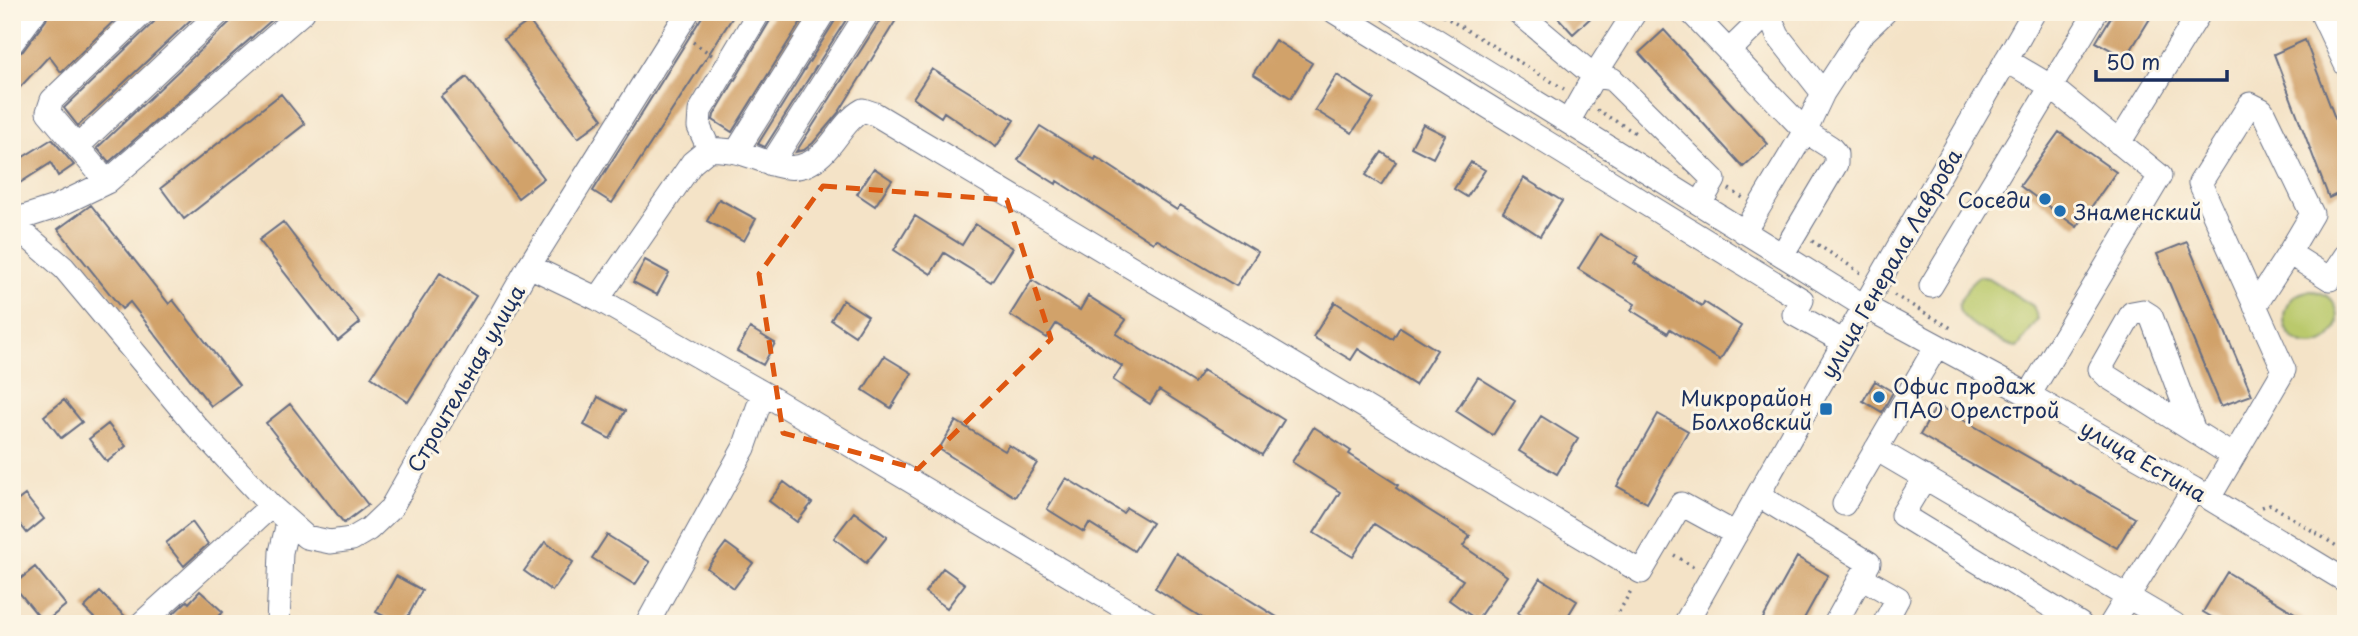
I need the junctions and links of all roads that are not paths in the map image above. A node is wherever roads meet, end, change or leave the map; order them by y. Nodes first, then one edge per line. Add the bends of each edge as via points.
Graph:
1 (35, 12) edge
2 (144, 12) edge
3 (220, 12) edge
4 (303, 12) edge
5 (759, 12) edge
6 (824, 12) edge
7 (868, 12) edge
8 (1335, 12) edge
9 (1391, 12) edge
10 (1518, 12) edge
11 (1635, 12) edge
12 (1691, 12) edge
13 (1885, 12) edge
14 (2034, 12) edge
15 (2096, 12) edge
16 (2200, 12) edge
17 (2321, 12) edge
18 (2337, 12) edge
19 (1768, 13) edge
20 (684, 18) edge
21 (2346, 18) edge
22 (12, 44) edge
23 (1729, 51) junction
24 (2006, 60) junction
25 (2346, 65) edge
26 (1594, 76) junction
27 (2050, 86) junction
28 (1823, 93) junction
29 (1568, 122) junction
30 (1805, 131) junction
31 (2119, 143) junction
32 (77, 146) junction
33 (709, 149) junction
34 (736, 152) junction
35 (771, 164) junction
36 (107, 182) junction
37 (1700, 204) junction
38 (12, 222) edge
39 (1744, 232) junction
40 (2289, 253) junction
41 (1782, 255) junction
42 (2346, 255) edge
43 (529, 266) junction
44 (1931, 286) dead end
45 (598, 299) junction
46 (1864, 306) junction
47 (2255, 306) junction
48 (1844, 342) junction
49 (1936, 346) junction
50 (763, 393) junction
51 (2029, 395) junction
52 (2194, 431) junction
53 (1877, 449) junction
54 (2233, 456) junction
55 (1925, 477) junction
56 (2201, 493) junction
57 (1758, 495) junction
58 (1844, 504) dead end
59 (271, 506) junction
60 (288, 523) junction
61 (1736, 534) junction
62 (1861, 577) junction
63 (2346, 581) edge
64 (2128, 596) junction
65 (141, 624) edge
66 (278, 624) edge
67 (647, 624) edge
68 (1151, 624) edge
69 (1685, 624) edge
70 (1835, 624) edge
71 (1884, 624) edge
72 (2080, 624) edge
73 (2111, 624) edge
74 (2174, 624) edge

1 - 22 street
2 - 32 street via 52,100 48,112
3 - 32 street
4 - 36 street
5 - 33 street via 699,111 698,127
6 - 34 street
7 - 35 street
8 - 48 street via 1802,300 1794,314
9 - 29 street, улица Естина
10 - 26 street
11 - 26 street
12 - 23 street
13 - 28 street via 1861,35
14 - 24 street, улица Генерала Лаврова
15 - 27 street
16 - 31 street
17 - 25 street
18 - 21 street
19 - 23 street
19 - 28 street via 1778,36
20 - 43 street
23 - 30 street
24 - 27 street
24 - 46 street, улица Генерала Лаврова
26 - 29 street
26 - 37 street via 1612,79 1714,180
27 - 31 street
27 - 44 street
28 - 30 street
29 - 37 street, улица Естина
30 - 39 street
30 - 41 street via 1830,147 1836,163
31 - 51 street via 2160,177
32 - 36 street
33 - 34 street
33 - 45 street via 692,163
34 - 35 street
35 - 61 street via 804,166 823,154 853,116 863,110 875,114 1641,572 1681,504
36 - 38 street
37 - 39 street, улица Естина
38 - 59 street, Строительная улица via 64,268 195,425
39 - 41 street, улица Естина
40 - 42 street via 2330,279
40 - 47 street
40 - 47 street via 2312,214 2262,110 2250,104 2200,183
41 - 46 street, улица Естина
43 - 45 street, Строительная улица
43 - 60 street, Строительная улица via 391,508 352,539 330,542 306,537
45 - 50 street, Строительная улица
46 - 48 street, улица Генерала Лаврова
46 - 49 street, улица Естина
47 - 54 street via 2284,370
48 - 57 street, улица Генерала Лаврова
49 - 51 street, улица Естина
49 - 53 street
50 - 67 street via 744,448
50 - 68 street, Строительная улица
51 - 56 street, улица Естина
52 - 52 street via 2100,369 2132,313 2143,310 2151,316
52 - 54 street
53 - 55 street
53 - 58 street
54 - 56 street
55 - 64 street
55 - 72 street via 1902,515
56 - 63 street, улица Естина
56 - 64 street
57 - 61 street, улица Генерала Лаврова
57 - 62 street via 1869,564
59 - 60 street, Строительная улица
59 - 65 street
60 - 66 street via 281,552
61 - 69 street, улица Генерала Лаврова
62 - 70 street
62 - 71 street via 1898,598
64 - 73 street
64 - 74 street

